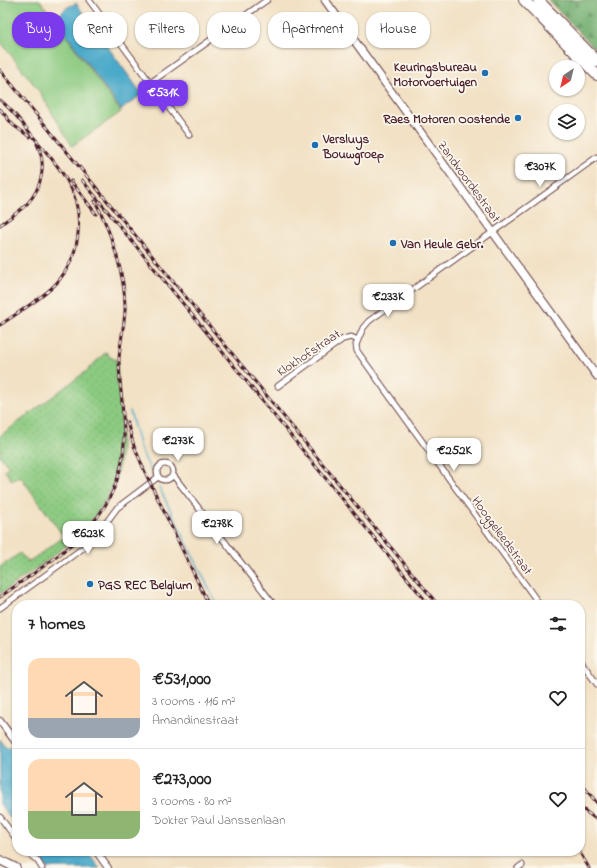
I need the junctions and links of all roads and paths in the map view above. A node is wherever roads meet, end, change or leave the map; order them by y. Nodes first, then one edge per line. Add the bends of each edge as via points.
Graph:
1 (89, 0) edge
2 (268, 0) edge
3 (325, 0) edge
4 (524, 0) edge
5 (538, 0) edge
6 (597, 61) edge
7 (597, 75) edge
8 (150, 83) junction
9 (189, 135) dead end
10 (597, 157) edge
11 (492, 232) junction
12 (358, 340) junction
13 (597, 376) edge
14 (278, 386) dead end
15 (173, 475) junction
16 (158, 477) junction
17 (270, 600) edge
18 (536, 600) edge
19 (0, 608) edge
20 (585, 667) edge
21 (597, 684) edge
22 (0, 721) edge
23 (12, 737) edge
24 (0, 817) edge
25 (12, 833) edge
26 (32, 856) edge
27 (100, 856) edge
28 (0, 860) edge
29 (16, 868) edge
30 (42, 868) edge
31 (108, 868) edge

1 - 8 street
2 - 8 street
3 - 11 main road, Zandvoordestraat
4 - 7 highway
5 - 6 highway
8 - 9 street
10 - 11 street, Klokhofstraat
11 - 12 street, Klokhofstraat via 369,322
11 - 13 main road, Zandvoordestraat
12 - 14 street, Klokhofstraat via 351,337 343,339
12 - 18 street, Hooggeleedstraat via 357,351
15 - 16 street via 166,481
15 - 16 street via 172,468 162,464 157,469
15 - 17 street
16 - 19 street via 117,508 94,539
20 - 21 street
22 - 23 street
24 - 25 street
26 - 30 street
27 - 31 street
28 - 29 main road

